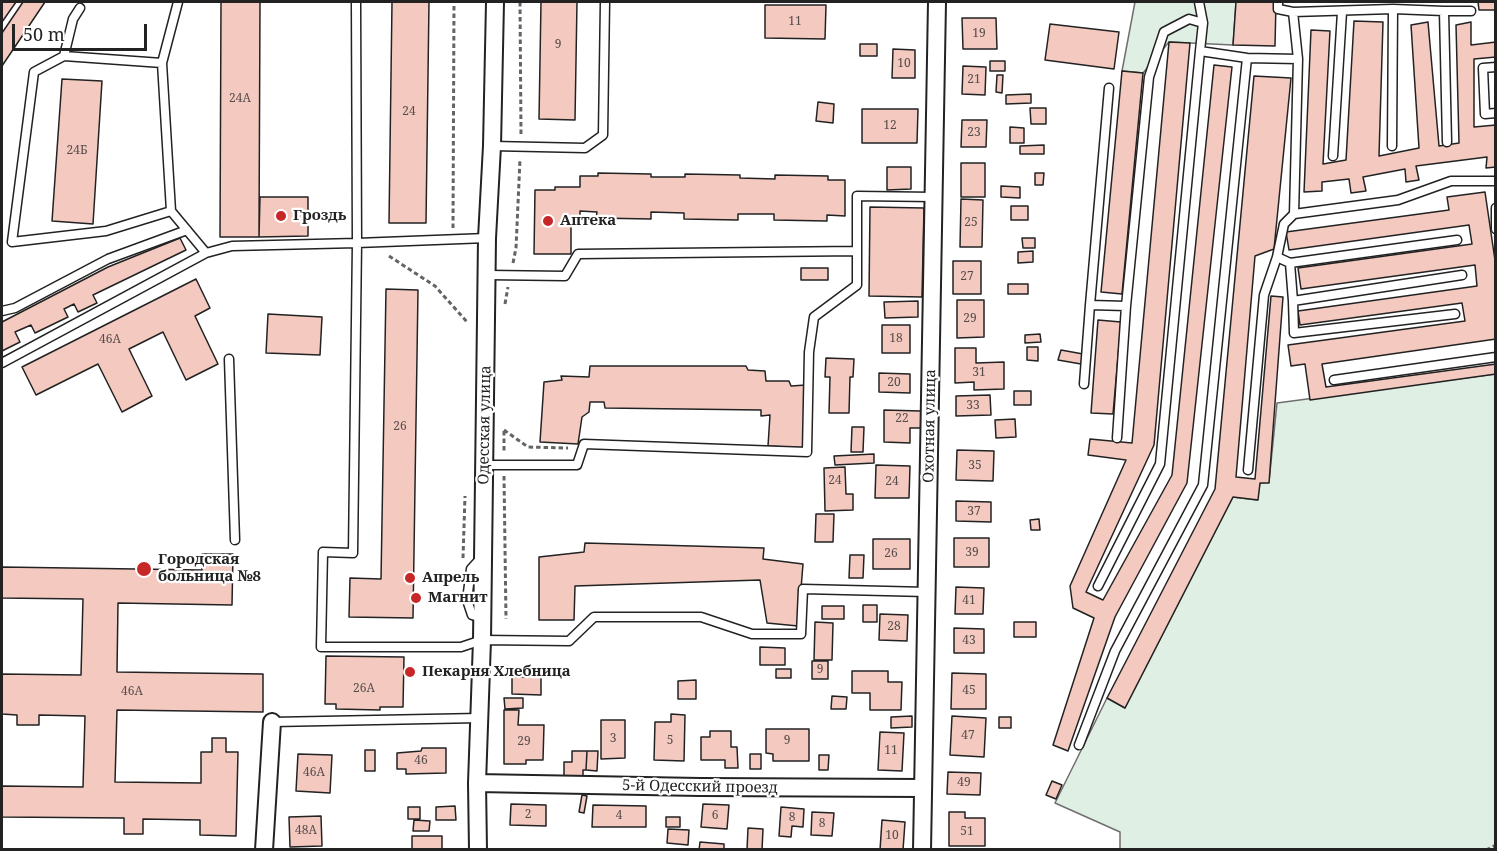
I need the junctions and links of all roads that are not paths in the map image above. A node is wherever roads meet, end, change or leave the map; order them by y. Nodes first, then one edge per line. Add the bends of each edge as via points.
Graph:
1 (178, 2) edge
2 (356, 2) edge
3 (495, 2) edge
4 (605, 2) edge
5 (937, 2) edge
6 (1199, 2) edge
7 (1278, 2) edge
8 (80, 8) dead end
9 (1393, 9) junction
10 (1444, 11) junction
11 (1471, 11) dead end
12 (1293, 12) junction
13 (1342, 12) junction
14 (1203, 23) junction
15 (1200, 51) junction
16 (64, 56) junction
17 (1247, 58) junction
18 (1298, 60) junction
19 (162, 63) junction
20 (1496, 67) edge
21 (1109, 88) dead end
22 (1496, 113) edge
23 (1447, 142) dead end
24 (492, 146) junction
25 (1392, 146) dead end
26 (1333, 156) dead end
27 (1496, 181) edge
28 (934, 197) junction
29 (1496, 208) edge
30 (171, 211) junction
31 (1294, 214) junction
32 (1495, 228) edge
33 (187, 230) junction
34 (487, 238) junction
35 (1457, 240) dead end
36 (357, 243) junction
37 (857, 251) junction
38 (206, 253) junction
39 (1277, 257) junction
40 (1290, 263) junction
41 (488, 275) junction
42 (1462, 275) dead end
43 (1293, 301) junction
44 (1090, 306) junction
45 (1126, 306) junction
46 (2, 311) edge
47 (1455, 314) dead end
48 (1496, 357) edge
49 (229, 359) dead end
50 (2, 363) edge
51 (1334, 380) dead end
52 (1083, 384) dead end
53 (1117, 438) dead end
54 (484, 465) junction
55 (1248, 470) dead end
56 (235, 540) dead end
57 (1098, 586) dead end
58 (927, 592) junction
59 (482, 640) junction
60 (480, 718) junction
61 (272, 722) joint
62 (1079, 746) dead end
63 (477, 783) junction
64 (923, 788) junction
65 (264, 849) edge
66 (478, 849) edge
67 (922, 849) edge

1 - 19 lane
2 - 36 lane
3 - 24 street, Одесская улица
4 - 24 lane via 603,135 585,148
5 - 28 street, Охотная улица
6 - 14 lane
7 - 12 lane via 1278,9
8 - 16 lane via 73,19
9 - 10 lane
9 - 13 lane
9 - 25 lane
10 - 11 lane
10 - 23 lane
12 - 13 lane
12 - 18 lane
13 - 26 lane
14 - 15 lane
14 - 45 lane via 1189,19 1164,32 1149,77
15 - 17 lane
15 - 57 lane via 1160,464
16 - 19 lane
16 - 30 lane via 34,72 12,242 106,231
17 - 18 lane
17 - 62 lane via 1203,485 1115,651
18 - 31 lane
19 - 30 lane
20 - 22 lane via 1483,68 1485,114
21 - 44 lane
24 - 34 street, Одесская улица
27 - 31 lane via 1451,181 1398,200
28 - 37 lane via 857,196
28 - 58 street, Охотная улица
29 - 32 lane
30 - 33 lane
31 - 39 lane via 1284,224
33 - 38 lane
33 - 46 lane via 108,259 15,308
34 - 36 lane
34 - 41 street, Одесская улица
35 - 40 lane
36 - 38 lane via 232,246
36 - 59 lane via 353,553 323,552 321,647 461,647
37 - 41 lane via 578,254 565,276
37 - 54 lane via 857,285 814,317 809,352 807,452 584,444 577,465
38 - 50 lane
39 - 40 lane
39 - 55 lane via 1264,295
40 - 43 lane
41 - 54 street, Одесская улица
42 - 43 lane
43 - 47 lane via 1293,333
44 - 45 lane
44 - 52 lane
45 - 53 lane
48 - 51 lane
49 - 56 lane
54 - 59 street, Одесская улица
58 - 59 lane via 803,589 801,634 752,634 701,617 594,617 569,641
58 - 64 street, Охотная улица
59 - 60 street, Одесская улица
60 - 61 lane
60 - 63 street, Одесская улица
61 - 65 street
63 - 64 street, 5-й Одесский проезд
63 - 66 street, Одесская улица
64 - 67 street, Охотная улица

